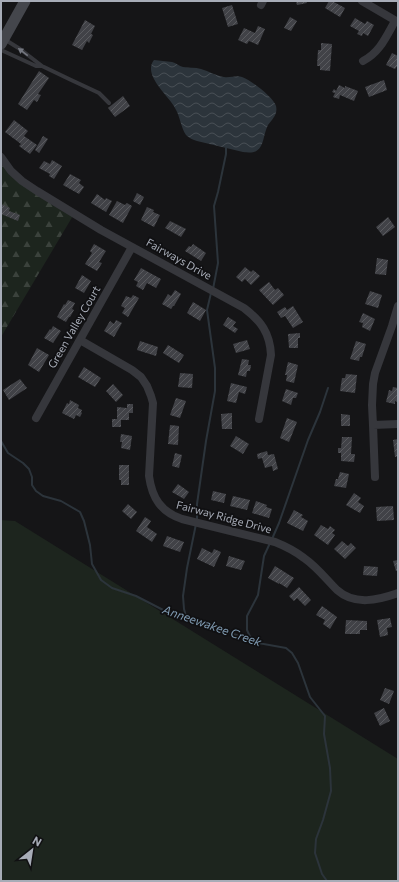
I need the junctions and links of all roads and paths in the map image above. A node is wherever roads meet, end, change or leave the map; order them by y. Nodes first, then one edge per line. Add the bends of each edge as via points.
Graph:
1 (25, 1) edge
2 (362, 1) edge
3 (397, 22) edge
4 (3, 41) edge
5 (1, 50) edge
6 (363, 61) dead end
7 (42, 66) junction
8 (109, 103) dead end
9 (2, 159) edge
10 (132, 246) junction
11 (398, 306) edge
12 (80, 340) junction
13 (36, 418) dead end
14 (259, 419) dead end
15 (398, 424) edge
16 (373, 425) junction
17 (375, 477) dead end
18 (398, 593) edge

1 - 4 street
2 - 3 street
3 - 6 street via 376,53
7 -> 4 lane via 20,49
5 - 7 lane via 36,66
7 - 8 lane via 99,93
9 - 10 street, Fairways Drive via 22,181
10 - 12 street, Green Valley Court
10 - 14 street, Fairways Drive via 244,308 260,321 269,338 271,354
11 - 16 street via 375,373
12 - 13 street, Green Valley Court
12 - 18 street, Fairway Ridge Drive via 132,370 147,386 153,403 150,484 156,499 165,510 182,519 283,546 304,558 339,591 351,598 375,600
15 - 16 street
16 - 17 street

